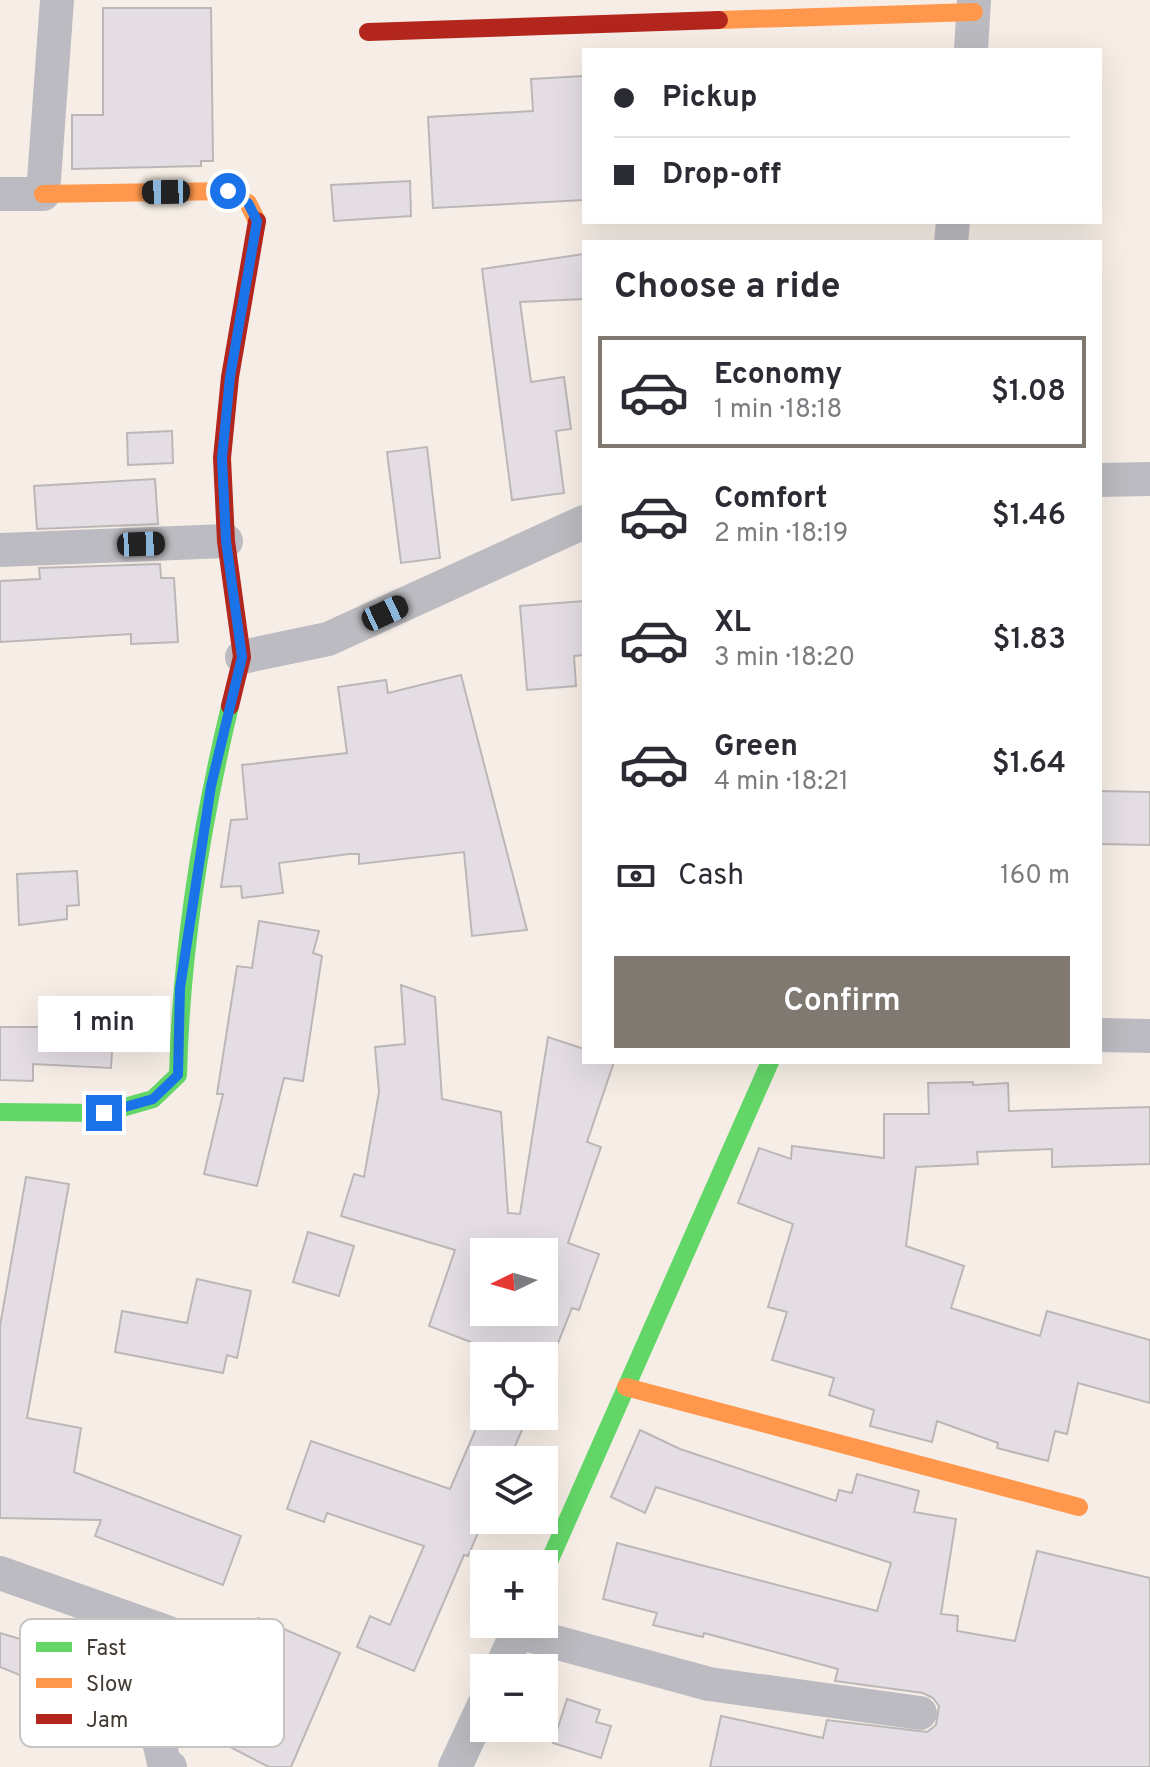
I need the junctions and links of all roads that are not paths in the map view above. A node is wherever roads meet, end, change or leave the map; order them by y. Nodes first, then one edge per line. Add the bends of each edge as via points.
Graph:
1 (57, 0) edge
2 (974, 6) edge
3 (368, 32) dead end
4 (971, 48) edge
5 (0, 194) edge
6 (43, 194) junction
7 (1150, 479) edge
8 (1102, 480) edge
9 (582, 523) edge
10 (226, 541) junction
11 (0, 550) edge
12 (242, 657) junction
13 (1102, 1035) edge
14 (1150, 1036) edge
15 (769, 1064) edge
16 (0, 1112) edge
17 (626, 1387) junction
18 (1079, 1507) dead end
19 (554, 1550) edge
20 (0, 1573) edge
21 (130, 1619) edge
22 (554, 1638) edge
23 (920, 1713) dead end
24 (470, 1735) edge
25 (160, 1747) edge
26 (170, 1767) edge
27 (455, 1767) edge

1 - 6 street
2 - 3 street
2 - 4 street
5 - 6 street
6 - 10 street via 228,191 248,203 257,221 222,458
7 - 8 street
9 - 12 street via 328,639
10 - 11 street
10 - 12 street
12 - 16 street via 211,786 180,988 178,1075 153,1099 104,1113
13 - 14 street
15 - 17 street
17 - 18 street
17 - 19 street
20 - 21 street
22 - 23 street via 709,1684
24 - 27 street
25 - 26 street

